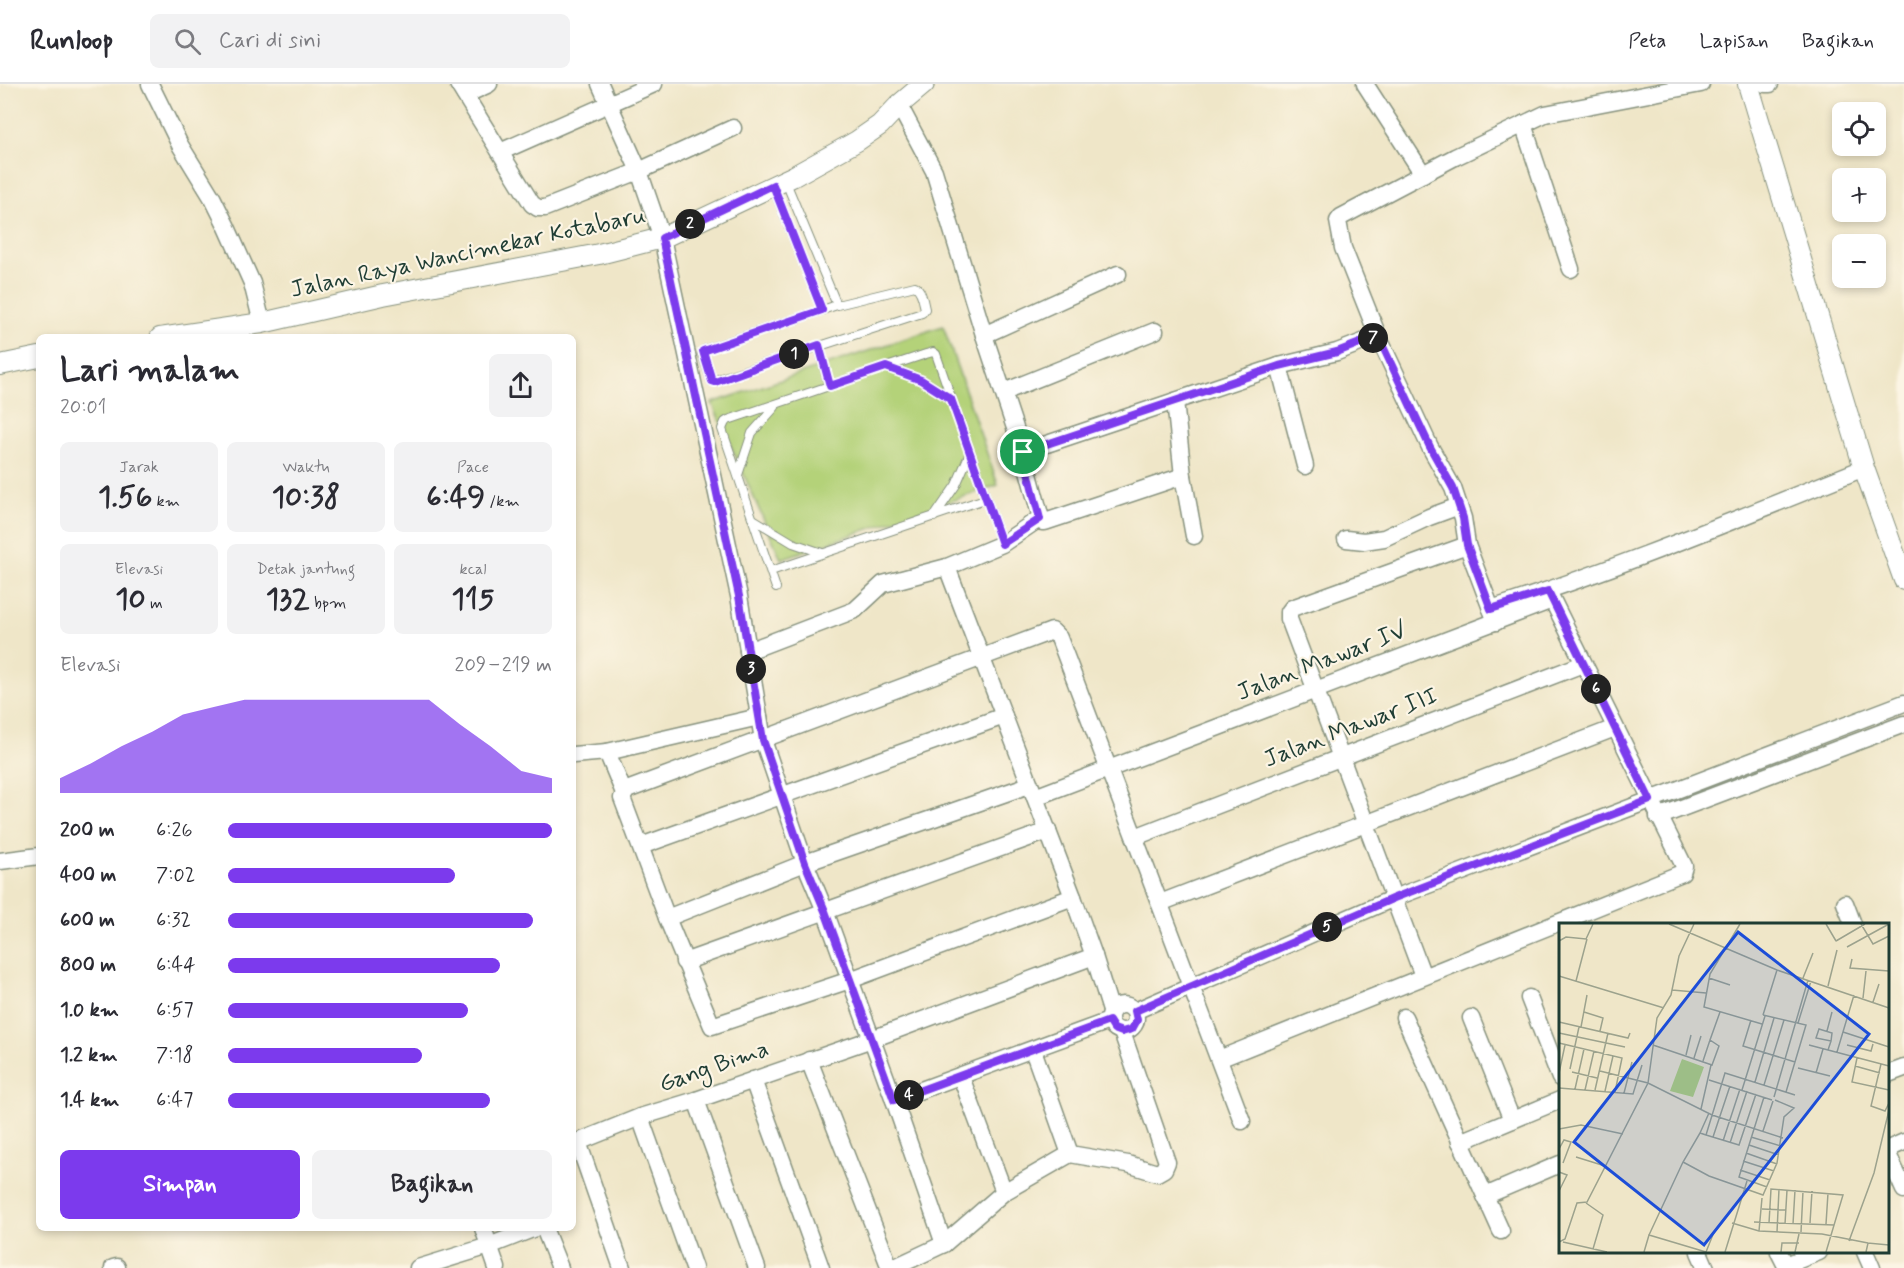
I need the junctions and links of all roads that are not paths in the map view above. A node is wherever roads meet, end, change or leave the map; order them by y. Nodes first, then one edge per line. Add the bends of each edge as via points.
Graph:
1 (150, 84) edge
2 (489, 84) edge
3 (600, 84) edge
4 (654, 84) edge
5 (924, 84) edge
6 (1365, 84) edge
7 (1701, 84) edge
8 (1748, 84) edge
9 (1765, 84) edge
10 (1770, 84) edge
11 (461, 90) edge
12 (609, 105) junction
13 (899, 105) junction
14 (1523, 124) junction
15 (733, 128) dead end
16 (500, 152) junction
17 (639, 171) junction
18 (1423, 174) junction
19 (779, 183) junction
20 (662, 238) junction
21 (1571, 269) dead end
22 (1118, 274) dead end
23 (837, 305) junction
24 (822, 310) junction
25 (262, 323) junction
26 (1155, 331) dead end
27 (187, 334) edge
28 (984, 335) junction
29 (1378, 336) junction
30 (819, 345) junction
31 (36, 357) edge
32 (1, 363) edge
33 (1279, 366) junction
34 (886, 367) junction
35 (830, 386) junction
36 (1004, 392) junction
37 (951, 399) junction
38 (1175, 401) junction
39 (780, 402) junction
40 (1023, 452) junction
41 (970, 453) junction
42 (1305, 465) dead end
43 (1864, 468) junction
44 (738, 475) junction
45 (1183, 476) junction
46 (985, 499) junction
47 (1459, 506) junction
48 (934, 517) junction
49 (753, 519) junction
50 (1040, 519) junction
51 (1194, 536) dead end
52 (1346, 539) dead end
53 (1002, 544) junction
54 (1467, 545) junction
55 (823, 553) junction
56 (947, 567) junction
57 (771, 571) junction
58 (1904, 580) edge
59 (776, 588) dead end
60 (1550, 596) junction
61 (1493, 616) junction
62 (748, 651) junction
63 (982, 658) junction
64 (1583, 664) junction
65 (1317, 690) junction
66 (1904, 702) edge
67 (1004, 716) junction
68 (759, 717) junction
69 (1904, 724) edge
70 (1615, 728) junction
71 (763, 740) junction
72 (608, 752) junction
73 (576, 755) edge
74 (1341, 757) junction
75 (1109, 768) junction
76 (1032, 791) junction
77 (624, 793) junction
78 (783, 796) junction
79 (1650, 800) junction
80 (1658, 818) junction
81 (1366, 824) junction
82 (1048, 831) junction
83 (1135, 837) junction
84 (641, 846) junction
85 (36, 856) edge
86 (0, 861) edge
87 (805, 863) junction
88 (1073, 897) junction
89 (1394, 898) junction
90 (1160, 903) junction
91 (1845, 903) dead end
92 (825, 911) junction
93 (667, 918) junction
94 (1853, 923) edge
95 (1094, 956) junction
96 (684, 962) junction
97 (1423, 976) junction
98 (850, 980) junction
99 (1191, 987) junction
100 (1529, 998) dead end
101 (1135, 1011) junction
102 (1404, 1017) dead end
103 (1471, 1018) dead end
104 (1114, 1021) junction
105 (872, 1039) junction
106 (1033, 1050) junction
107 (1219, 1059) junction
108 (808, 1060) junction
109 (1904, 1068) edge
110 (1889, 1073) edge
111 (1559, 1075) edge
112 (961, 1077) junction
113 (753, 1080) junction
114 (696, 1100) junction
115 (894, 1100) junction
116 (1559, 1104) edge
117 (640, 1117) junction
118 (1512, 1120) junction
119 (1242, 1121) dead end
120 (1460, 1142) junction
121 (1904, 1142) edge
122 (576, 1143) edge
123 (576, 1146) edge
124 (1889, 1148) edge
125 (1070, 1154) junction
126 (1889, 1159) edge
127 (1559, 1164) edge
128 (1904, 1190) edge
129 (1004, 1192) junction
130 (1485, 1196) junction
131 (484, 1231) edge
132 (527, 1231) edge
133 (545, 1231) edge
134 (1501, 1231) dead end
135 (944, 1244) junction
136 (489, 1246) junction
137 (1700, 1253) edge
138 (1813, 1253) edge
139 (1866, 1253) edge
140 (1784, 1262) edge
141 (418, 1268) edge
142 (497, 1268) edge
143 (560, 1268) edge
144 (621, 1268) edge
145 (694, 1268) edge
146 (757, 1268) edge
147 (821, 1268) edge
148 (891, 1268) edge
149 (1706, 1268) edge
150 (1872, 1268) edge

1 - 25 street via 230,235 252,283
2 - 11 street
3 - 12 street
4 - 12 street
5 - 13 street, Jalan Raya Wancimekar Kotabaru
6 - 18 street
7 - 14 street via 1545,114
8 - 43 street
9 - 10 street
11 - 16 street
12 - 16 street
12 - 17 street
13 - 19 street, Jalan Raya Wancimekar Kotabaru via 857,141
13 - 28 street via 934,171
14 - 18 street
14 - 21 street
15 - 17 street
16 - 17 street via 532,204 541,208
17 - 20 street
18 - 29 street via 1338,221 1343,248
19 - 20 street, Jalan Raya Wancimekar Kotabaru
19 - 23 lane
19 - 24 lane
20 - 25 street, Jalan Raya Wancimekar Kotabaru
20 - 62 street
22 - 28 street
23 - 24 lane
23 - 30 lane via 915,286 925,309
24 - 30 lane via 702,353 713,382
25 - 27 street, Jalan Raya Wancimekar Kotabaru
26 - 36 street
28 - 36 street
29 - 33 street via 1337,352
29 - 47 street
30 - 35 lane
31 - 32 street
33 - 38 street
33 - 42 street
34 - 35 lane
34 - 37 lane via 921,380
34 - 37 lane via 933,352
35 - 39 lane
36 - 40 street
37 - 41 lane
38 - 40 street
38 - 45 street
39 - 44 lane via 753,433
39 - 44 lane via 724,422 722,429
40 - 50 street
41 - 46 lane
41 - 48 lane
43 - 58 street
43 - 60 street, Jalan Mawar IV
44 - 49 lane
45 - 50 street via 1044,522
45 - 51 street
46 - 48 lane
46 - 53 lane
47 - 52 street via 1383,538
47 - 54 street
48 - 55 lane
49 - 55 lane via 793,543
49 - 57 lane
50 - 53 street
53 - 56 street
54 - 61 street
54 - 65 street via 1292,608 1289,619
55 - 57 lane
56 - 62 street via 883,584 855,610
56 - 63 street
57 - 59 lane
60 - 61 street, Jalan Mawar IV
60 - 64 street
61 - 65 street, Jalan Mawar IV
62 - 68 street
63 - 67 street
63 - 71 street
63 - 75 street via 1052,631 1057,634
64 - 70 street
64 - 74 street, Jalan Mawar III
65 - 74 street
65 - 75 street, Jalan Mawar IV
66 - 79 street
67 - 76 street
67 - 78 street
68 - 71 street
68 - 72 street
69 - 80 street
70 - 79 street
70 - 81 street
71 - 77 street
71 - 78 street
72 - 73 street
72 - 77 street
74 - 81 street
74 - 83 street, Jalan Mawar III
75 - 76 street, Jalan Mawar IV
75 - 83 street
76 - 82 street
76 - 87 street, Jalan Mawar IV
77 - 84 street via 622,798
78 - 84 street
78 - 87 street
79 - 80 street
79 - 89 street
80 - 97 street via 1684,866 1682,873
81 - 89 street
81 - 90 street
82 - 88 street
82 - 92 street
83 - 90 street
84 - 93 street
85 - 86 street
87 - 92 street
87 - 93 street, Jalan Mawar IV
88 - 95 street
88 - 98 street
89 - 97 street
89 - 99 street
90 - 99 street
91 - 94 street
92 - 96 street
92 - 98 street
93 - 96 street
95 - 104 street
95 - 105 street, Gang Bima
96 - 98 street via 712,1026
97 - 107 street
98 - 105 street
99 - 101 street
99 - 107 street
100 - 111 street
101 - 104 street via 1118,1005
101 - 104 street via 1137,1020 1132,1029
102 - 120 street
103 - 118 street
104 - 106 street
104 - 125 street via 1167,1162 1157,1173
105 - 108 street, Gang Bima
105 - 115 street
106 - 112 street
106 - 125 street
107 - 119 street
108 - 113 street, Gang Bima
108 - 148 street
109 - 110 street
112 - 115 street
112 - 129 street
113 - 114 street, Gang Bima
113 - 147 street
114 - 117 street, Gang Bima
114 - 146 street
115 - 135 street
116 - 118 street
117 - 122 street, Gang Bima
117 - 145 street
118 - 120 street
120 - 130 street
121 - 124 street
123 - 144 street
125 - 129 street
126 - 128 street
127 - 130 street
129 - 135 street
130 - 134 street
131 - 136 street
132 - 136 street
133 - 143 street
135 - 148 street
136 - 141 street
136 - 142 street
137 - 149 street
138 - 140 street
139 - 150 street

